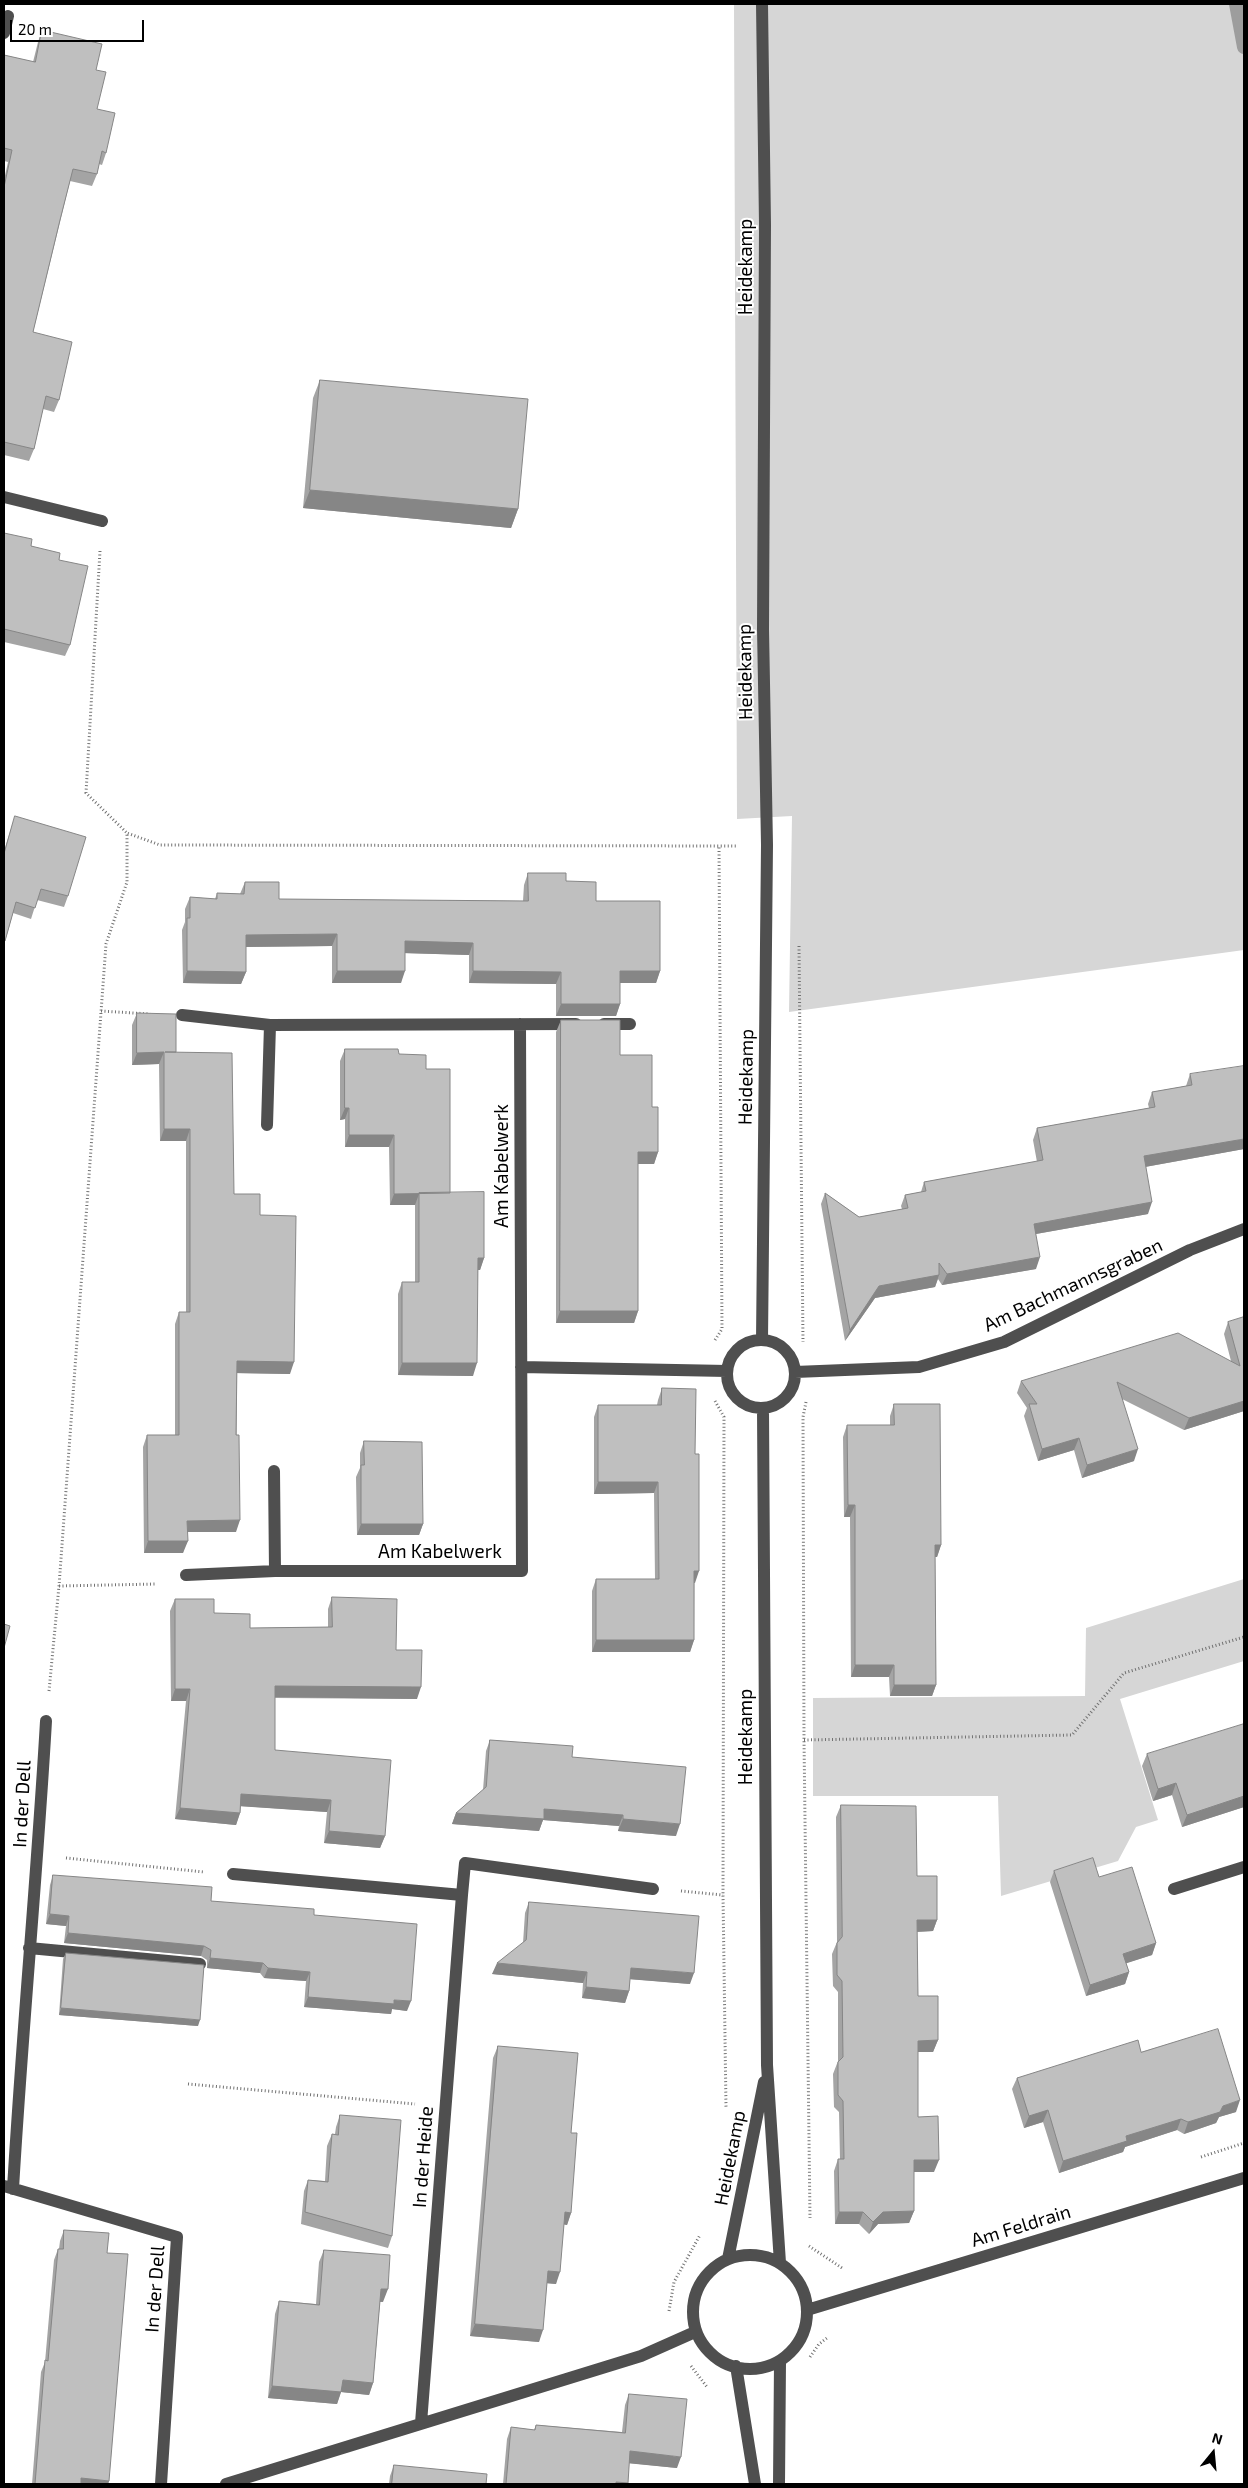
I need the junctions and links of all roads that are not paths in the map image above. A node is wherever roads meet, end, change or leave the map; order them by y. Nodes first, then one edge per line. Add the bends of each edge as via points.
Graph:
1 (762, 4) edge
2 (8, 16) dead end
3 (4, 33) edge
4 (4, 497) edge
5 (102, 521) road end
6 (182, 1015) road end
7 (520, 1024) junction
8 (630, 1024) dead end
9 (270, 1025) junction
10 (267, 1125) dead end
11 (1244, 1229) edge
12 (762, 1340) junction
13 (521, 1367) junction
14 (727, 1371) junction
15 (795, 1372) junction
16 (763, 1408) junction
17 (274, 1471) dead end
18 (275, 1570) junction
19 (186, 1575) road end
20 (46, 1721) road end
21 (1244, 1867) edge
22 (233, 1874) road end
23 (653, 1889) road end
24 (1174, 1889) dead end
25 (462, 1895) junction
26 (29, 1948) junction
27 (200, 1964) edge
28 (768, 2065) junction
29 (1244, 2178) edge
30 (8, 2188) edge
31 (728, 2259) junction
32 (780, 2262) junction
33 (807, 2310) junction
34 (695, 2332) junction
35 (780, 2362) junction
36 (736, 2366) junction
37 (421, 2423) junction
38 (161, 2484) edge
39 (226, 2484) edge
40 (755, 2484) edge
41 (779, 2484) edge

1 - 12 street, Heidekamp via 765,225 763,629 767,845
2 - 3 street
4 - 5 street
6 - 9 street
7 - 8 street
7 - 9 street
7 - 13 street, Am Kabelwerk
9 - 10 street
11 - 15 street, Am Bachmannsgraben via 1190,1250 1004,1342 920,1366
12 - 14 street via 747,1343 736,1352
12 - 15 street via 778,1344 788,1352
13 - 14 street
13 - 18 street, Am Kabelwerk via 522,1571
14 - 16 street via 732,1391 739,1401
15 - 16 street via 790,1394 782,1401
16 - 28 street, Heidekamp
17 - 18 street
18 - 19 street, Am Kabelwerk
20 - 26 street, In der Dell
21 - 24 street
22 - 25 street
23 - 25 street, In der Heide via 465,1863
25 - 37 street, In der Heide
26 - 27 street
26 - 30 street, In der Dell
28 - 31 street, Heidekamp
28 - 32 street, Heidekamp
29 - 33 street, Am Feldrain
30 - 38 street, In der Dell via 177,2237
31 - 32 street via 745,2254
31 - 34 street via 708,2273 695,2295
32 - 33 street via 804,2291
33 - 35 street via 806,2326 800,2340
34 - 36 street via 715,2357
34 - 37 street via 641,2356
35 - 36 street via 762,2368
35 - 41 street
36 - 40 street
37 - 39 street

